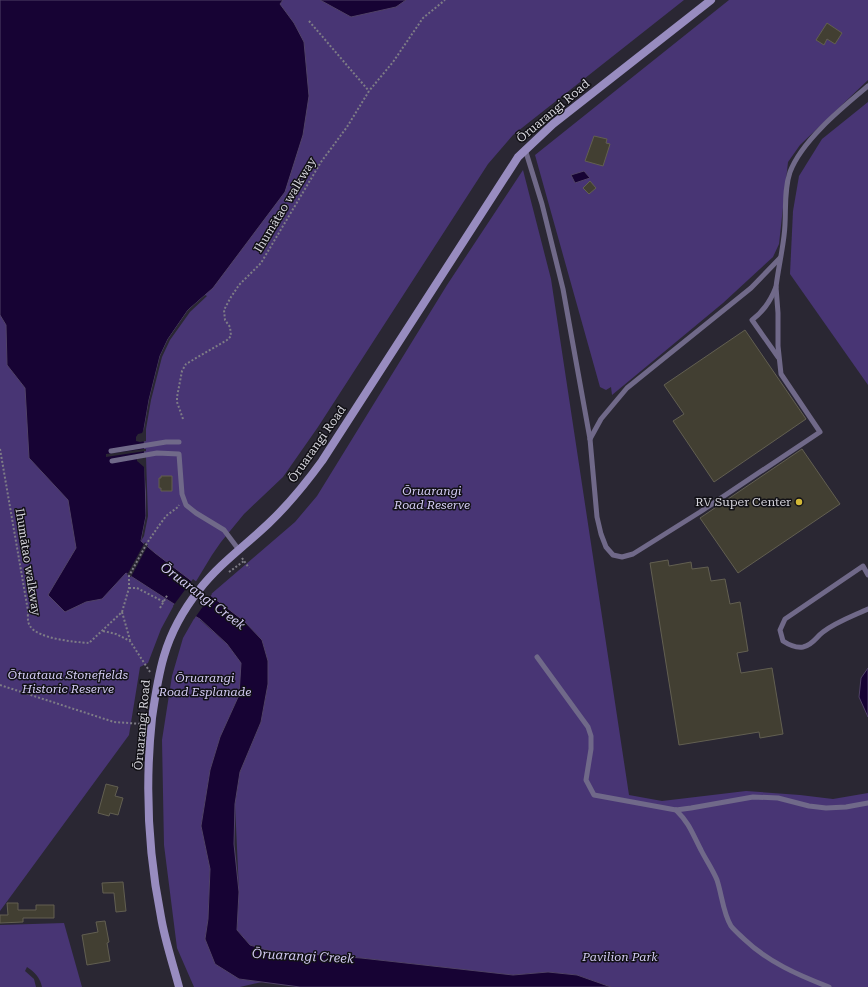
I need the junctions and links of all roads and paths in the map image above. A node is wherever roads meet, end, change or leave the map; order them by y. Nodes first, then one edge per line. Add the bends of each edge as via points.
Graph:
1 (445, 0) edge
2 (711, 0) edge
3 (309, 20) dead end
4 (868, 86) edge
5 (369, 91) junction
6 (525, 150) junction
7 (780, 258) junction
8 (776, 287) junction
9 (779, 358) junction
10 (183, 419) dead end
11 (590, 439) junction
12 (179, 442) dead end
13 (0, 449) edge
14 (112, 451) dead end
15 (112, 461) dead end
16 (182, 494) junction
17 (238, 550) junction
18 (244, 561) dead end
19 (228, 573) dead end
20 (868, 575) edge
21 (129, 588) junction
22 (168, 594) dead end
23 (164, 602) junction
24 (160, 608) dead end
25 (868, 609) edge
26 (122, 612) junction
27 (103, 631) junction
28 (130, 641) junction
29 (537, 657) dead end
30 (150, 672) dead end
31 (0, 685) edge
32 (142, 724) dead end
33 (868, 803) edge
34 (676, 810) junction
35 (180, 987) edge
36 (828, 987) edge

1 - 5 path, Ihumātao walkway via 423,18 393,62
2 - 6 street, Ōruarangi Road via 553,124
3 - 5 path
4 - 7 lane via 816,133 790,171 786,190 785,235
5 - 10 path, Ihumātao walkway via 321,162 261,263 239,285 224,310 231,336 186,364 182,371 177,402
6 - 11 lane via 542,204 563,288
6 - 17 street, Ōruarangi Road via 510,167 322,461 289,504
7 - 8 lane
7 - 11 lane via 751,288 627,388 601,419
8 - 9 lane
8 - 9 lane via 762,311 752,320
9 - 11 lane via 782,374 820,432 633,554 622,557 613,555 606,546 597,517
12 - 14 lane
13 - 27 path, Ihumātao walkway via 30,627 42,635 64,641 89,643
15 - 16 lane via 157,453 179,454
16 - 17 lane via 189,508 224,530
16 - 21 path, Ihumātao walkway via 178,507 166,516 147,544 129,576
17 - 35 street, Ōruarangi Road via 208,579 190,602 164,655 158,678 150,742 151,849 163,926
18 - 19 path
20 - 25 lane via 863,566 785,619 780,630 783,641 790,646 804,647 814,642 821,633 833,625
21 - 23 path via 137,588
21 - 26 path, Ihumātao walkway
22 - 23 path
23 - 24 path
26 - 27 path, Ihumātao walkway
26 - 28 path
27 - 28 path
28 - 30 path
29 - 34 lane via 588,727 591,749 586,780 594,795
31 - 32 path via 114,722
33 - 34 lane via 826,808 778,798 753,797
34 - 36 lane via 686,820 716,879 732,928 772,962

